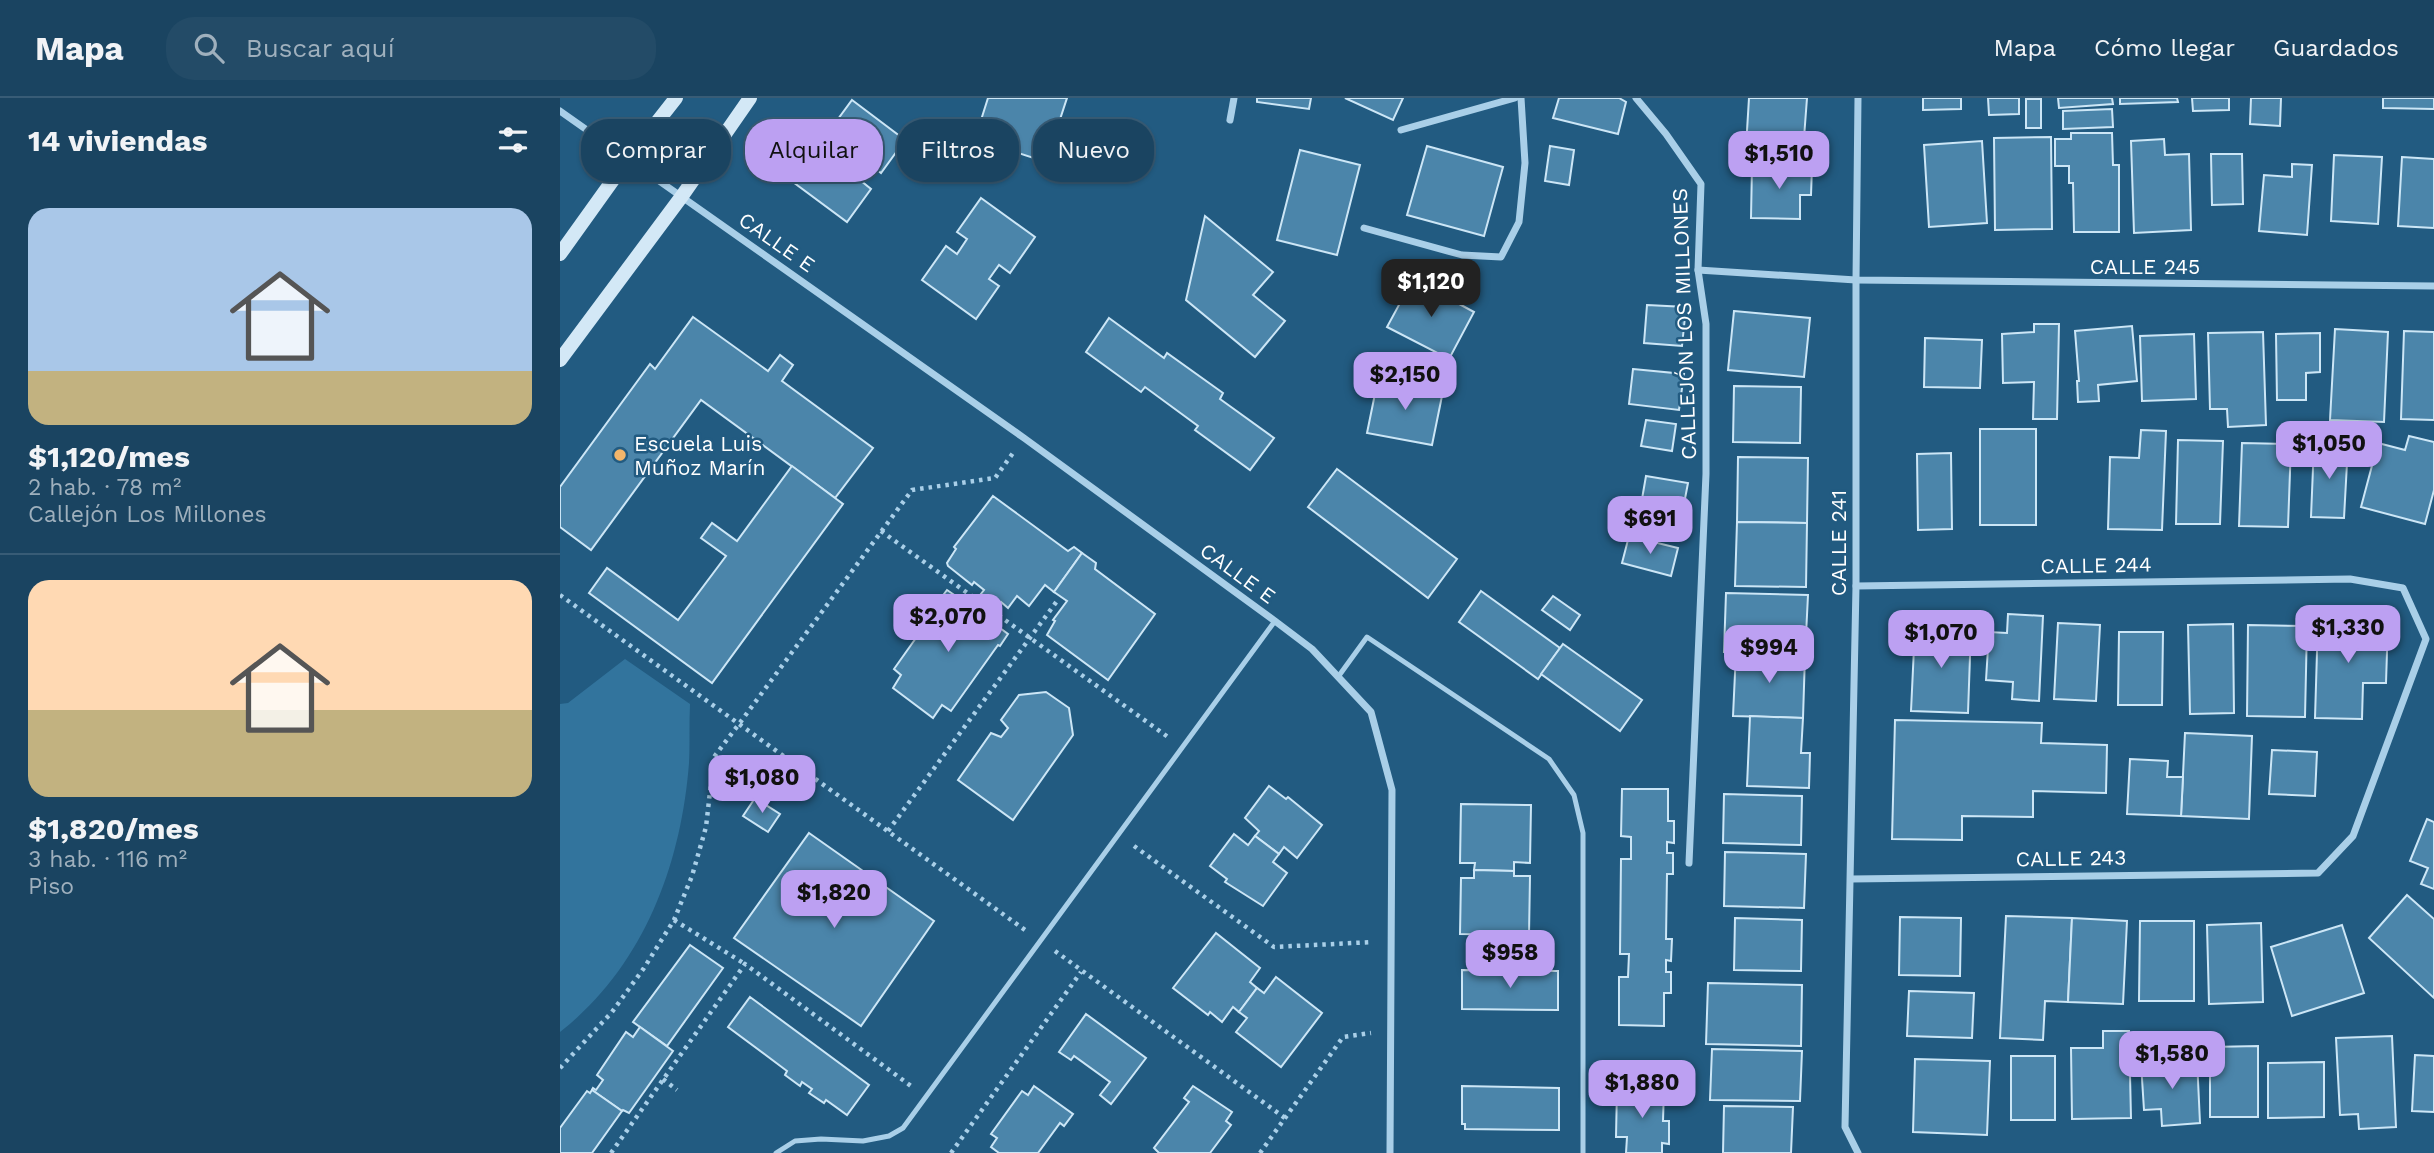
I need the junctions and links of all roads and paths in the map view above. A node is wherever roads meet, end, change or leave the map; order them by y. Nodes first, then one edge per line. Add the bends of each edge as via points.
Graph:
1 (676, 98) edge
2 (750, 98) edge
3 (1234, 98) edge
4 (1515, 98) edge
5 (1521, 98) edge
6 (1636, 98) edge
7 (1858, 98) edge
8 (560, 111) edge
9 (659, 119) edge
10 (1230, 120) dead end
11 (581, 126) edge
12 (1401, 130) dead end
13 (612, 182) edge
14 (662, 182) edge
15 (682, 196) junction
16 (1364, 228) dead end
17 (560, 254) edge
18 (1698, 270) junction
19 (1856, 281) junction
20 (2434, 286) edge
21 (560, 360) edge
22 (1024, 438) junction
23 (881, 531) junction
24 (1856, 586) junction
25 (560, 595) edge
26 (1057, 601) dead end
27 (1275, 621) junction
28 (1030, 638) junction
29 (1338, 677) junction
30 (739, 724) junction
31 (1182, 747) junction
32 (888, 831) junction
33 (1118, 835) junction
34 (1689, 863) dead end
35 (2291, 873) joint
36 (1851, 879) junction
37 (674, 920) junction
38 (1041, 941) junction
39 (1391, 941) junction
40 (746, 964) junction
41 (1081, 972) junction
42 (1390, 1030) junction
43 (560, 1068) edge
44 (663, 1079) junction
45 (677, 1090) dead end
46 (925, 1097) junction
47 (1285, 1118) junction
48 (611, 1153) edge
49 (776, 1153) edge
50 (951, 1153) edge
51 (1260, 1153) edge
52 (1390, 1153) edge
53 (1583, 1153) edge
54 (1858, 1153) edge

1 - 9 main road
2 - 15 main road
3 - 10 street
4 - 12 street
5 - 16 street via 1525,163 1519,222 1502,257 1462,255
6 - 18 street, CALLEJÓN LOS MILLONES via 1701,184
7 - 19 street, CALLE 241
8 - 11 street, CALLE E
13 - 17 main road
14 - 15 street, CALLE E
15 - 21 main road
15 - 22 street, CALLE E
18 - 19 street, CALLE 245
18 - 34 street, CALLEJÓN LOS MILLONES via 1706,324 1706,474
19 - 20 street, CALLE 245
19 - 24 street, CALLE 241
22 - 23 path via 995,478 912,490
22 - 27 street, CALLE E
23 - 28 path
23 - 30 path
24 - 35 street, CALLE 244 via 2350,579 2403,589 2426,639 2353,836 2318,873
24 - 36 street, CALLE 241
25 - 30 path
26 - 28 path
27 - 29 street, CALLE E via 1312,649
27 - 31 lane
28 - 31 path
28 - 32 path
29 - 39 street, CALLE E via 1371,712 1392,790
29 - 53 lane via 1367,637 1549,760 1574,795 1583,833
30 - 32 path
30 - 37 path via 714,757 706,827
31 - 33 lane
32 - 38 path
33 - 38 lane
33 - 39 path via 1273,947
35 - 36 street, CALLE 243
36 - 54 street, CALLE 241 via 1845,1128
37 - 40 path
37 - 43 path via 612,1012
38 - 41 path
38 - 46 lane
39 - 42 street, CALLE E
40 - 44 path
40 - 46 path
41 - 47 path
41 - 50 path
42 - 47 path via 1343,1037
42 - 52 street, CALLE E
44 - 45 path
44 - 48 path
46 - 49 lane via 903,1128 889,1136 795,1142
47 - 51 path

